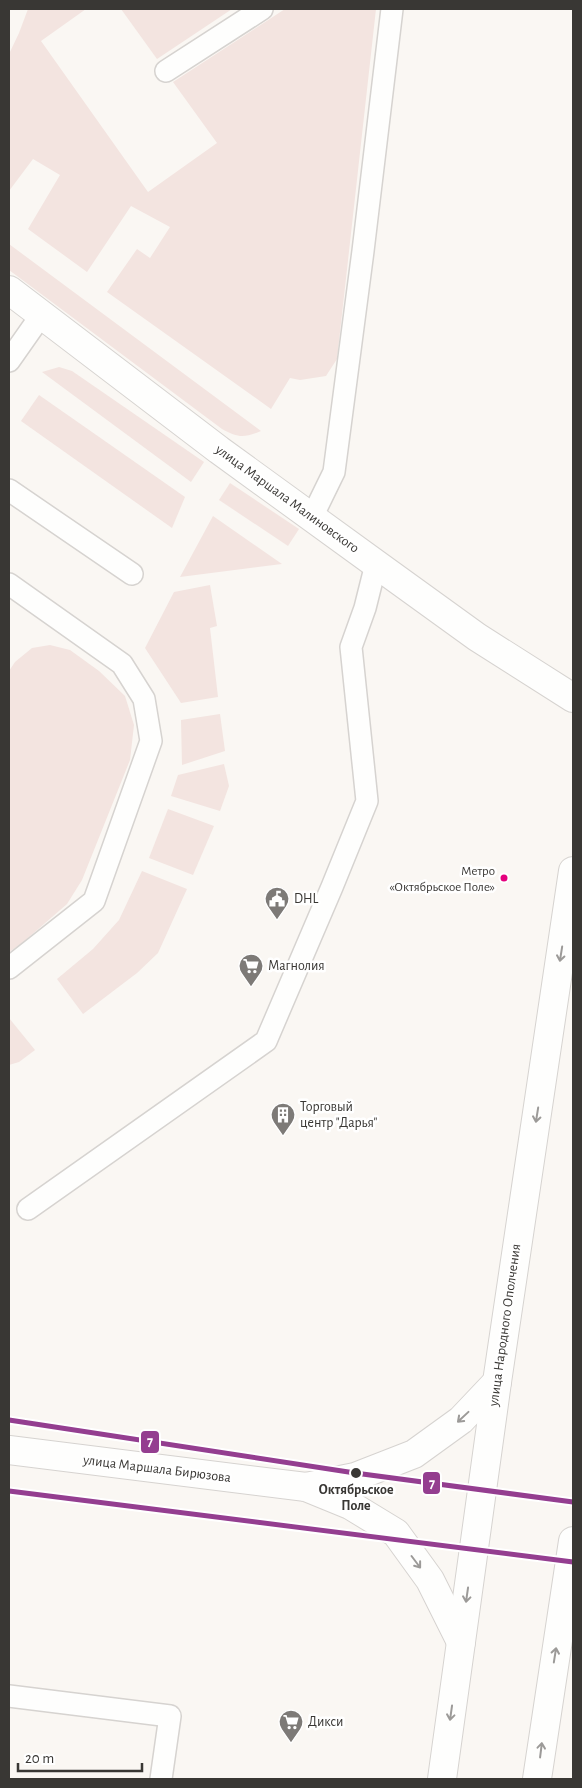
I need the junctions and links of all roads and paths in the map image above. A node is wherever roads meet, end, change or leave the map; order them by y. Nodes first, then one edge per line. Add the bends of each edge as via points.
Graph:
1 (262, 9) edge
2 (392, 9) edge
3 (166, 71) dead end
4 (9, 290) edge
5 (42, 314) junction
6 (9, 361) edge
7 (9, 490) edge
8 (312, 517) junction
9 (376, 564) junction
10 (132, 574) dead end
11 (9, 584) edge
12 (573, 698) edge
13 (573, 872) edge
14 (9, 968) edge
15 (28, 1209) dead end
16 (497, 1382) junction
17 (9, 1450) edge
18 (306, 1487) junction
19 (573, 1541) edge
20 (461, 1642) junction
21 (573, 1666) edge
22 (9, 1696) edge
23 (545, 1721) junction
24 (162, 1779) edge
25 (442, 1779) edge
26 (537, 1779) edge

1 - 3 lane
2 - 8 lane via 334,472
4 - 5 street, улица Маршала Малиновского
5 - 6 lane
5 - 8 street, улица Маршала Малиновского
7 - 10 lane
8 - 9 street, улица Маршала Малиновского
9 - 12 street, улица Маршала Малиновского via 477,637
9 - 15 lane via 352,647 367,801 266,1041
11 - 14 lane via 122,664 144,699 151,741 94,901
13 -> 16 street, улица Народного Ополчения
16 -> 18 street, улица Маршала Бирюзова via 461,1420 414,1454 354,1477
16 -> 20 street, улица Народного Ополчения
17 - 18 street, улица Маршала Бирюзова
18 -> 20 street, улица Маршала Бирюзова via 350,1505 396,1534 430,1580
23 -> 19 street
20 -> 25 street, улица Народного Ополчения
21 - 23 street
22 - 24 lane via 170,1716
26 -> 23 street

